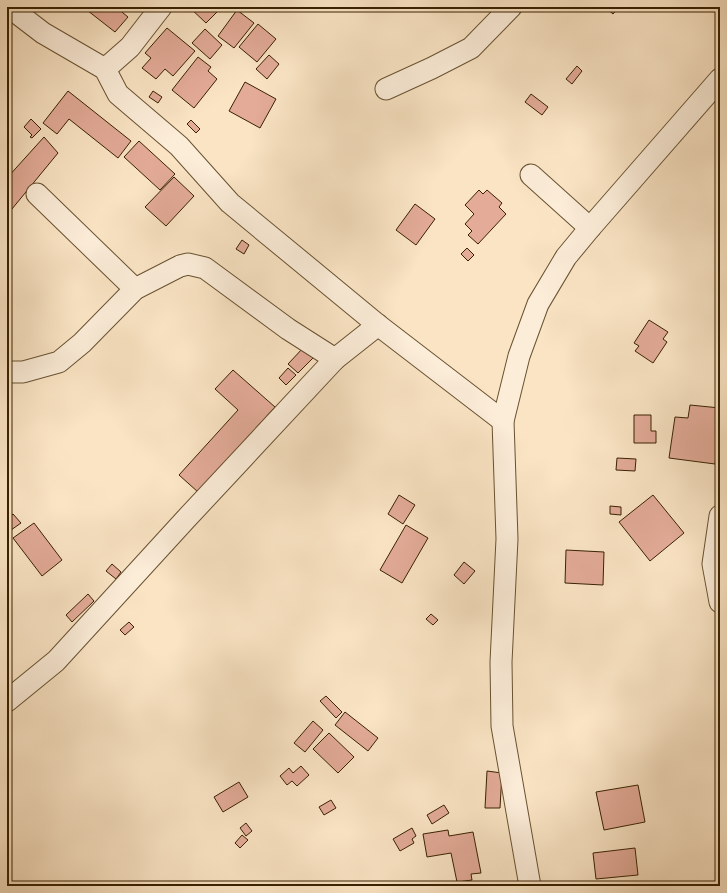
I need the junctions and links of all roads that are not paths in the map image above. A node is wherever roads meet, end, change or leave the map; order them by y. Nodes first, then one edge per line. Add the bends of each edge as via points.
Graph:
1 (9, 7) edge
2 (161, 7) edge
3 (511, 7) edge
4 (105, 69) junction
5 (720, 79) edge
6 (386, 89) dead end
7 (531, 175) dead end
8 (37, 194) dead end
9 (590, 228) junction
10 (135, 289) junction
11 (378, 325) junction
12 (335, 359) junction
13 (7, 372) edge
14 (503, 421) junction
15 (720, 516) edge
16 (718, 540) edge
17 (720, 602) edge
18 (7, 701) edge
19 (530, 886) edge

1 - 4 street via 43,33
2 - 4 street via 130,47
3 - 6 street via 470,48
4 - 11 street via 118,94 179,146 230,203
5 - 9 street
7 - 9 street
8 - 10 street
9 - 14 street via 566,257 538,304 519,356
10 - 12 street via 180,266 197,265 205,268 288,329
10 - 13 street via 82,344 59,362 23,372
11 - 12 street
11 - 14 street
12 - 18 street via 56,661
14 - 19 street via 507,539 501,662 502,726
15 - 16 street
16 - 17 street via 713,564

